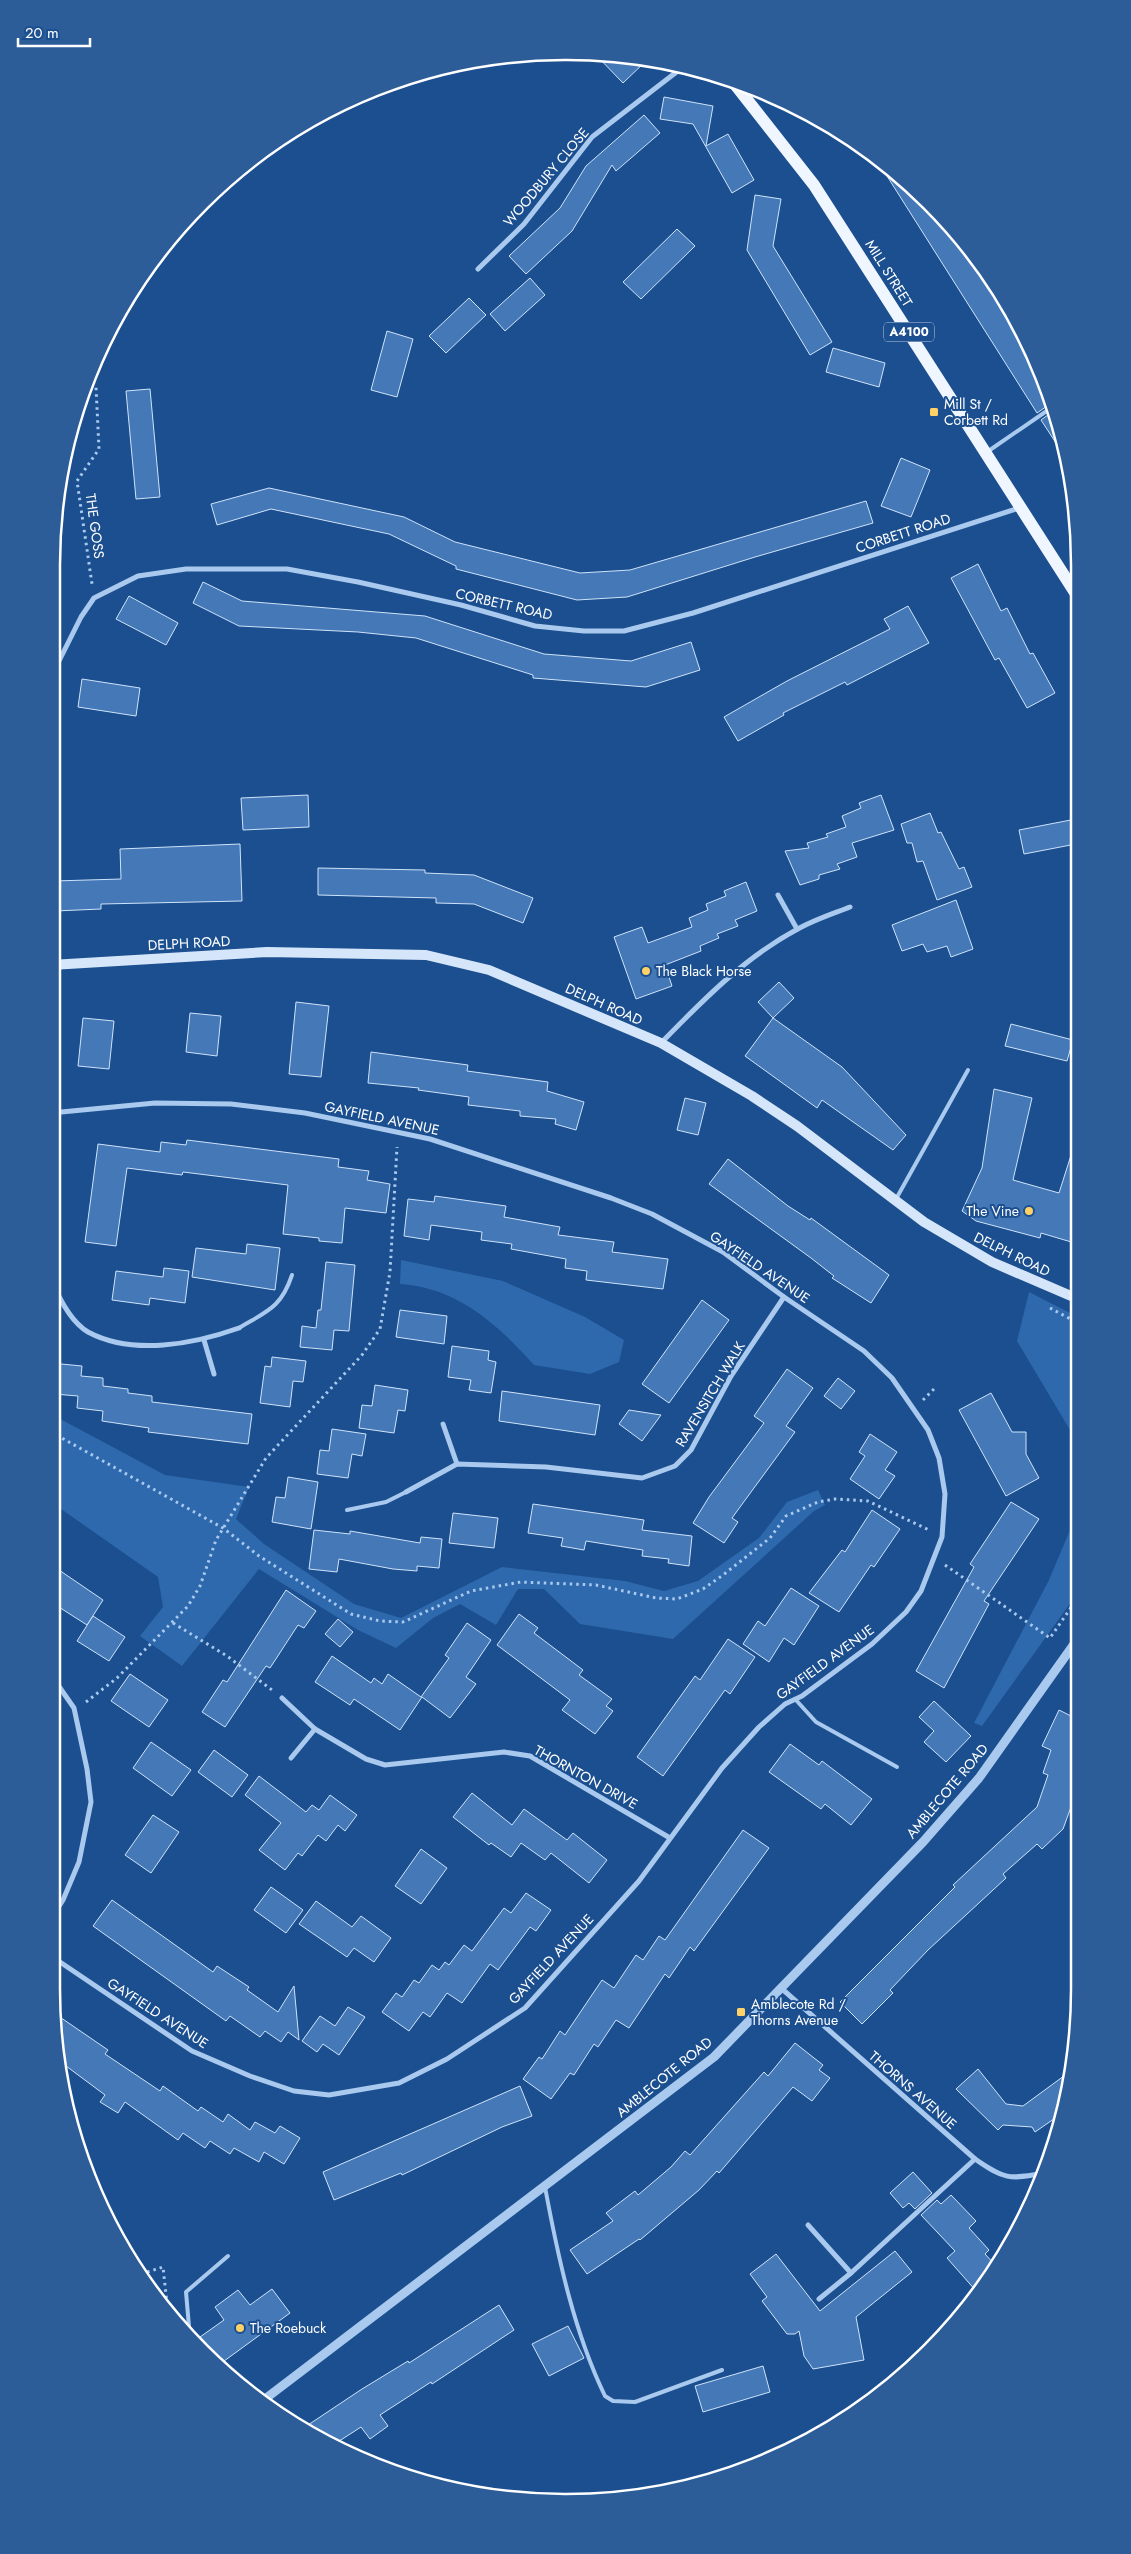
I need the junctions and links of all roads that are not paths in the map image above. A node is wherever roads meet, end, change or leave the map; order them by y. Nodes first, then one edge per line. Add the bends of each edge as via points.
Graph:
1 (676, 73) edge
2 (740, 91) edge
3 (748, 94) edge
4 (744, 96) junction
5 (478, 269) dead end
6 (1047, 411) edge
7 (985, 453) junction
8 (1020, 507) junction
9 (1071, 586) edge
10 (60, 659) edge
11 (778, 895) dead end
12 (850, 907) dead end
13 (797, 929) junction
14 (60, 964) edge
15 (661, 1043) junction
16 (968, 1070) dead end
17 (60, 1111) edge
18 (895, 1201) junction
19 (292, 1275) dead end
20 (1071, 1296) edge
21 (60, 1297) edge
22 (784, 1297) junction
23 (239, 1328) joint
24 (204, 1340) junction
25 (214, 1374) dead end
26 (443, 1424) dead end
27 (457, 1464) junction
28 (406, 1492) joint
29 (347, 1510) dead end
30 (1071, 1648) edge
31 (60, 1688) edge
32 (282, 1698) road end
33 (794, 1699) junction
34 (315, 1729) junction
35 (291, 1758) dead end
36 (897, 1767) dead end
37 (670, 1838) junction
38 (60, 1905) edge
39 (60, 1962) edge
40 (781, 1988) junction
41 (975, 2159) junction
42 (1036, 2175) edge
43 (545, 2187) junction
44 (808, 2225) dead end
45 (228, 2256) dead end
46 (852, 2273) junction
47 (819, 2299) dead end
48 (189, 2326) edge
49 (722, 2370) dead end
50 (268, 2397) edge

1 - 5 street, WOODBURY CLOSE via 592,137 524,224
2 - 4 main road, MILL STREET / A4100
3 - 4 lane
4 - 7 main road, MILL STREET / A4100 via 814,184
6 - 7 lane
7 - 8 main road, MILL STREET / A4100
8 - 9 main road, MILL STREET / A4100
8 - 10 street, CORBETT ROAD via 693,613 624,630 535,626 461,605 287,569 186,569 138,576 94,598 81,616
11 - 13 street
12 - 13 street
13 - 15 street via 716,986
14 - 15 main road, DELPH ROAD via 268,952 426,955 489,970
15 - 18 main road, DELPH ROAD via 797,1126
16 - 18 lane
17 - 22 street, GAYFIELD AVENUE via 155,1103 231,1104 305,1113 430,1139 652,1214 723,1252
18 - 20 main road, DELPH ROAD via 992,1262
19 - 23 lane via 285,1295 274,1308
21 - 24 street via 87,1331 106,1339 138,1345
22 - 27 street, RAVENSITCH WALK via 731,1376 692,1450 675,1466 642,1478 546,1467
22 - 33 street, GAYFIELD AVENUE via 864,1351 892,1378 928,1430 939,1458 946,1494 942,1537 921,1591 906,1612 872,1644
23 - 24 street
24 - 25 street
26 - 27 street
27 - 28 street
28 - 29 lane via 386,1502
30 - 40 street, AMBLECOTE ROAD via 979,1778 923,1842
31 - 38 street via 74,1708 88,1769 91,1802 79,1862
32 - 34 street, THORNTON DRIVE
33 - 36 lane via 816,1722
33 - 37 street, GAYFIELD AVENUE via 759,1727 722,1768
34 - 35 street
34 - 37 street, THORNTON DRIVE via 366,1759 385,1765 504,1752 530,1756
37 - 39 street, GAYFIELD AVENUE via 639,1881 525,2008 447,2059 399,2083 329,2095 294,2091 242,2073 192,2051
40 - 41 street, THORNS AVENUE
40 - 43 street, AMBLECOTE ROAD via 714,2057
41 - 42 street, THORNS AVENUE via 1000,2176 1020,2178
41 - 46 street
43 - 49 lane via 554,2236 578,2322 605,2396 613,2401 635,2402
43 - 50 street, AMBLECOTE ROAD
44 - 46 street
45 - 48 lane via 186,2292
46 - 47 street

